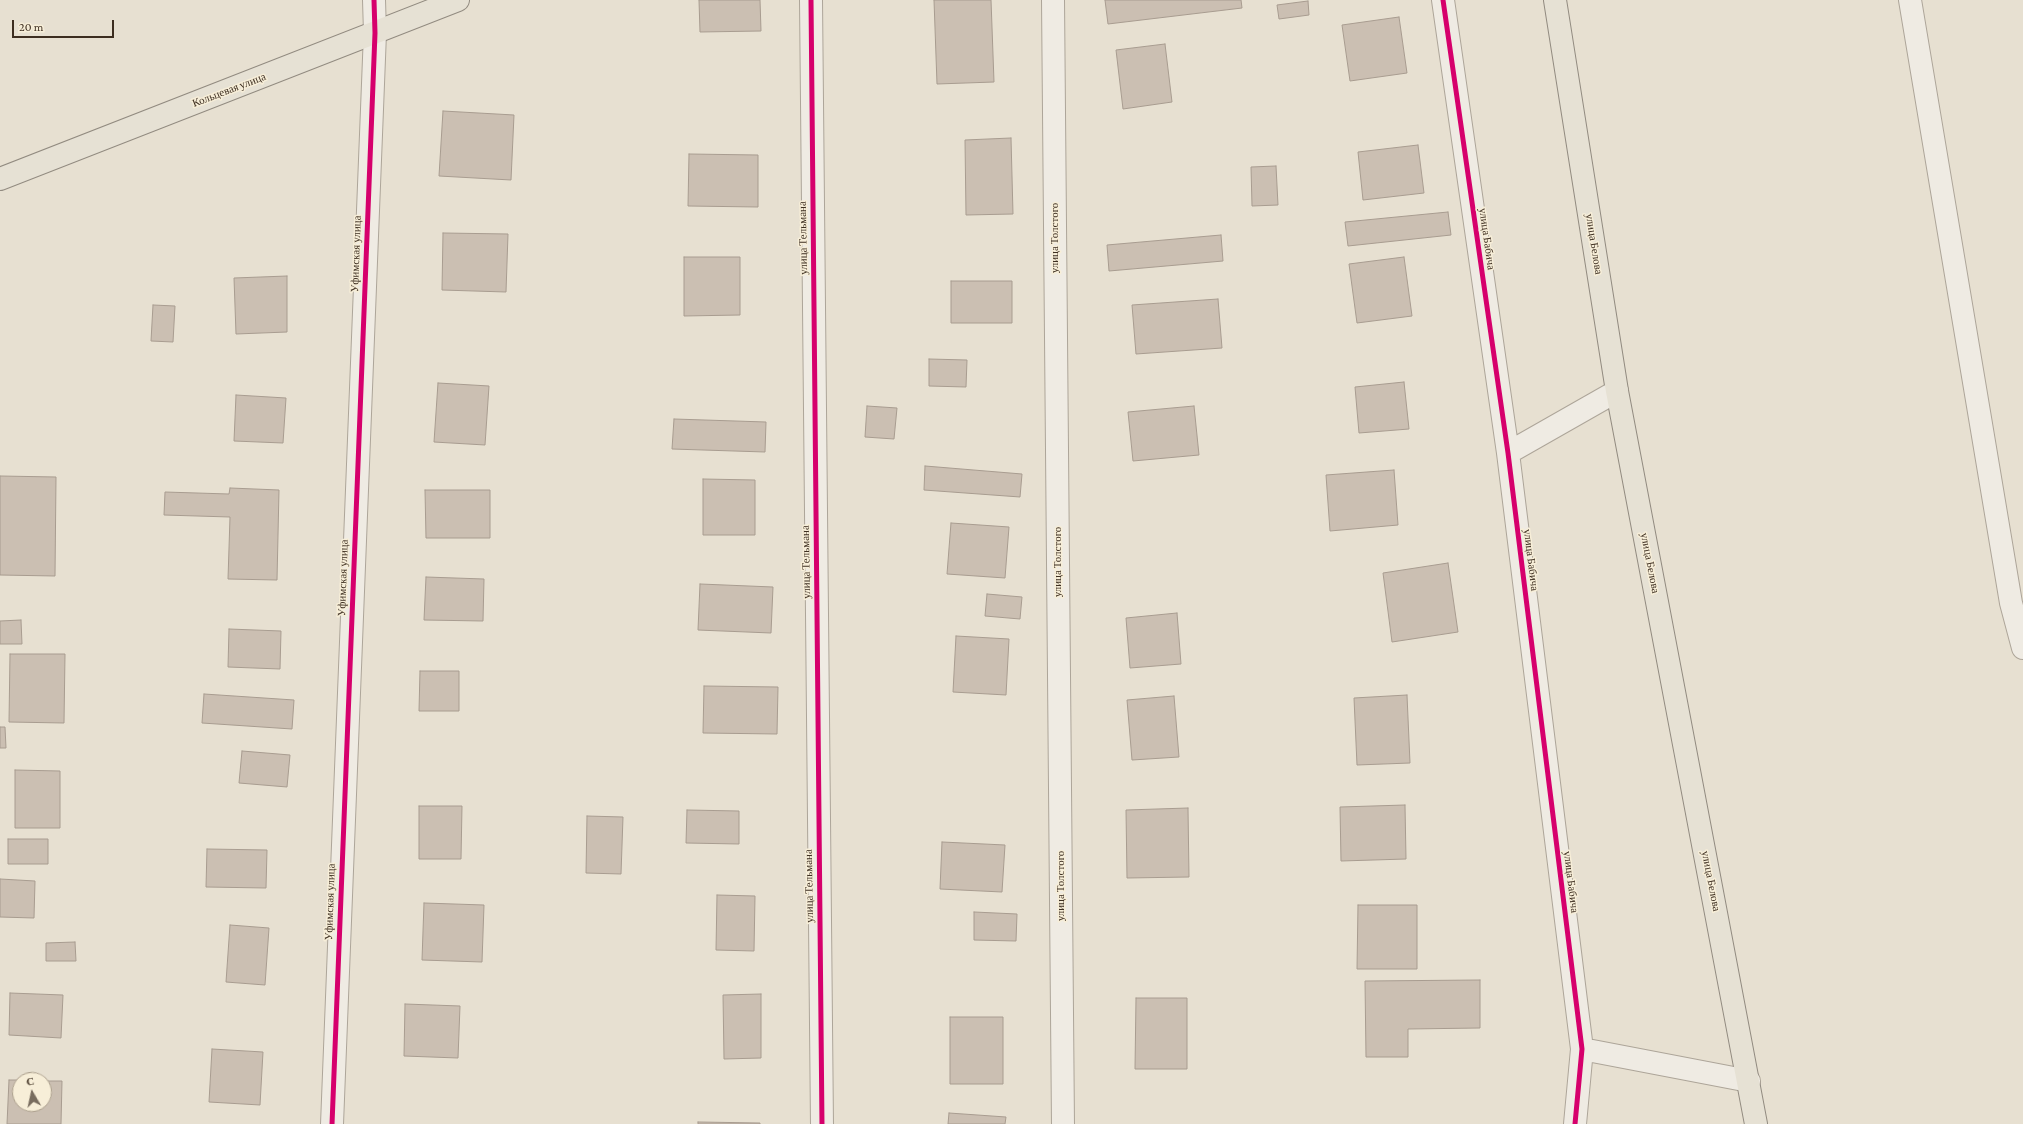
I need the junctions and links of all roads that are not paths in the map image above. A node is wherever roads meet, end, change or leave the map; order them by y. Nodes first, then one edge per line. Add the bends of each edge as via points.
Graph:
1 (374, 0) edge
2 (458, 0) edge
3 (811, 0) edge
4 (1053, 0) edge
5 (1443, 0) edge
6 (1555, 0) edge
7 (1910, 0) edge
8 (375, 33) junction
9 (0, 179) edge
10 (1617, 391) junction
11 (1508, 453) junction
12 (2023, 648) edge
13 (1582, 1049) junction
14 (1749, 1081) junction
15 (332, 1124) edge
16 (822, 1124) edge
17 (1063, 1124) edge
18 (1575, 1124) edge
19 (1756, 1124) edge

1 - 8 street, Уфимская улица
2 - 8 main road, Кольцевая улица
3 - 16 street, улица Тельмана
4 - 17 street, улица Толстого
5 - 11 street, улица Бабича
6 - 10 main road, улица Белова
7 - 12 street via 2011,603
8 - 9 main road, Кольцевая улица
8 - 15 street, Уфимская улица
10 - 11 street
10 - 14 main road, улица Белова
11 - 13 street, улица Бабича
13 - 14 street
13 - 18 street, улица Бабича
14 - 19 main road, улица Белова

